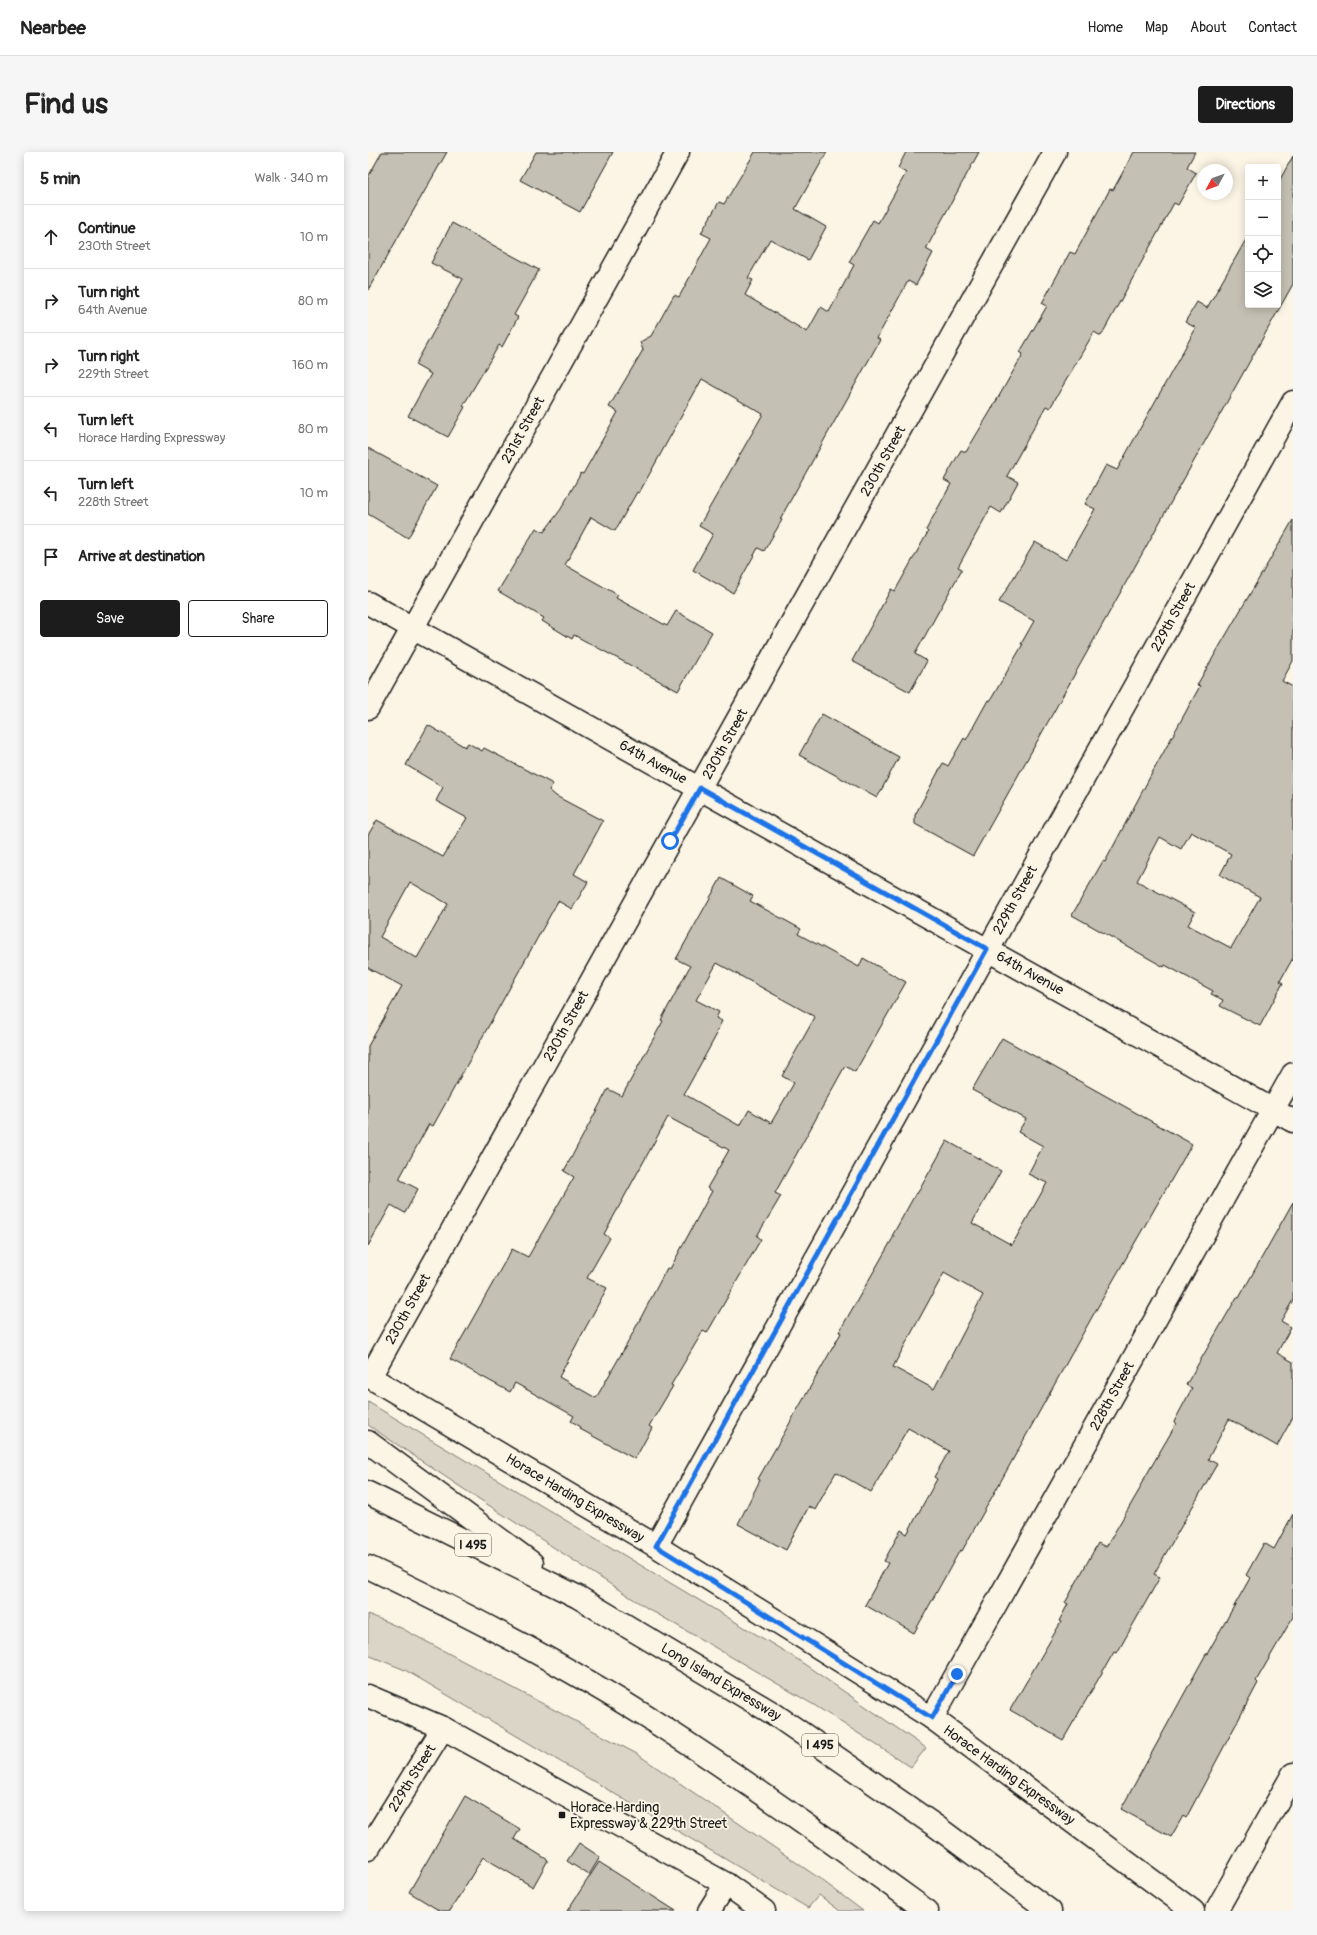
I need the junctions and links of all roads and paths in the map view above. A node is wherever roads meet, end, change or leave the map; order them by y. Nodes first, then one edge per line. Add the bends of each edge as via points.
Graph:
1 (678, 152) edge
2 (1055, 152) edge
3 (1293, 402) edge
4 (368, 603) edge
5 (413, 628) junction
6 (368, 708) edge
7 (700, 788) junction
8 (987, 949) junction
9 (1293, 1074) edge
10 (1273, 1110) junction
11 (1293, 1121) edge
12 (369, 1376) edge
13 (368, 1442) edge
14 (368, 1493) edge
15 (656, 1546) junction
16 (368, 1567) edge
17 (578, 1597) junction
18 (368, 1696) edge
19 (932, 1718) junction
20 (443, 1728) junction
21 (1293, 1774) edge
22 (817, 1832) junction
23 (368, 1849) edge
24 (726, 1884) junction
25 (710, 1911) edge
26 (764, 1911) edge
27 (906, 1911) edge
28 (928, 1911) edge
29 (1050, 1911) edge
30 (1193, 1911) edge
31 (1216, 1911) edge

1 - 5 main road, 231st Street
2 - 7 main road, 230th Street
3 - 8 main road, 229th Street
4 - 5 main road, 64th Avenue
5 - 6 main road, 231st Street
5 - 7 main road, 64th Avenue
7 - 8 main road, 64th Avenue
7 - 12 main road, 230th Street
8 - 10 main road, 64th Avenue
8 - 15 main road, 229th Street
9 - 10 main road, 228th Street
10 - 11 main road, 64th Avenue
10 - 19 main road, 228th Street
12 - 15 main road, Horace Harding Expressway
13 - 17 main road
14 - 17 main road, Long Island Expressway / I 495
15 - 19 main road, Horace Harding Expressway
16 - 22 main road via 428,1595 561,1666 663,1728
17 - 29 main road, Long Island Expressway / I 495 via 774,1714 937,1827
18 - 20 main road
19 - 30 main road, Horace Harding Expressway
20 - 23 main road, 229th Street
20 - 24 main road
21 - 31 main road
22 - 27 main road
22 - 28 main road
24 - 25 main road
24 - 26 main road

